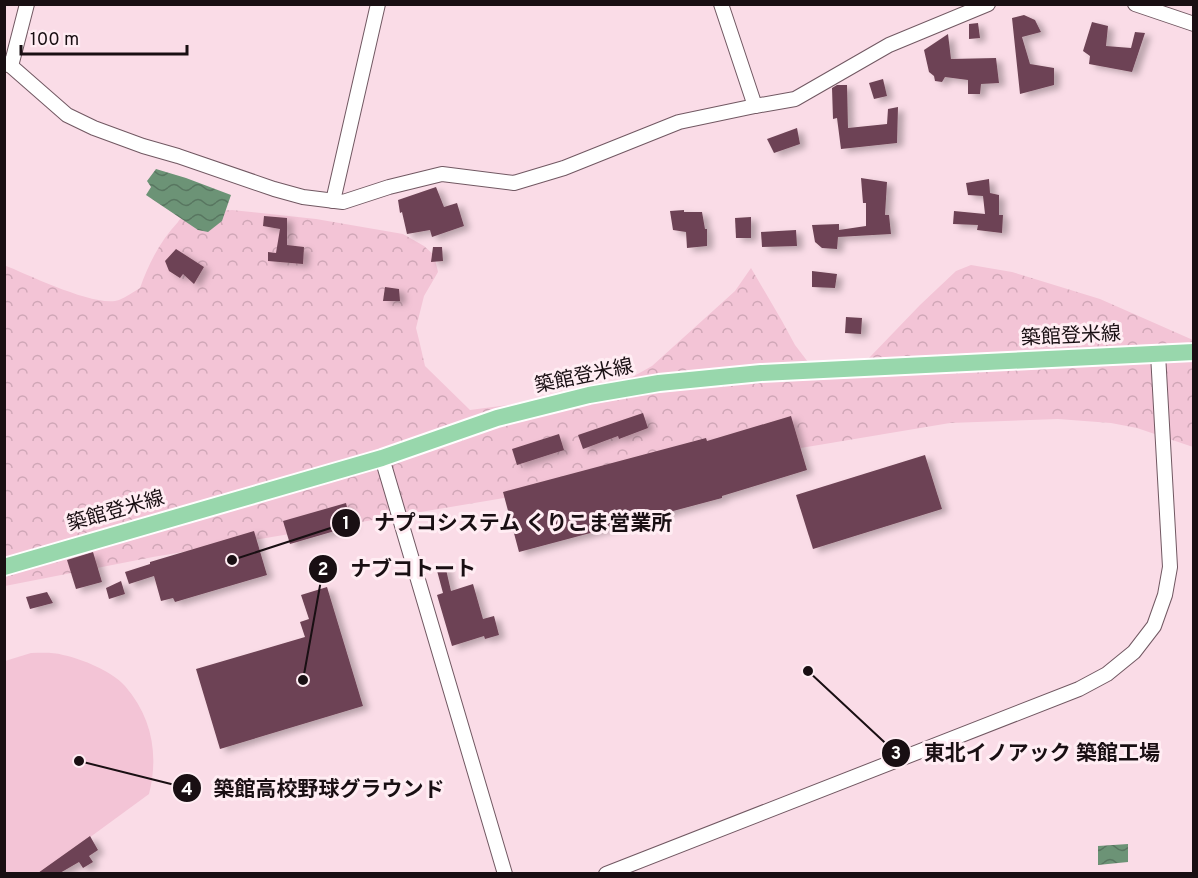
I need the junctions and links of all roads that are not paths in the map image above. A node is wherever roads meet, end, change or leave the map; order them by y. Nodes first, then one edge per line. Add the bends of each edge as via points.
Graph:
1 (27, 4) edge
2 (378, 4) edge
3 (721, 4) edge
4 (988, 4) edge
5 (1136, 4) edge
6 (1194, 24) edge
7 (8, 64) edge
8 (755, 106) junction
9 (333, 201) junction
10 (1194, 352) edge
11 (1158, 354) junction
12 (382, 458) junction
13 (4, 567) edge
14 (506, 873) edge
15 (606, 873) edge

1 - 7 street
2 - 9 street
3 - 8 street
4 - 8 street via 889,45 795,99
5 - 6 street
7 - 9 street via 67,115 94,128 274,189
8 - 9 street via 679,122 564,168 514,183 442,174 343,202
10 - 11 main road, 築館登米線
11 - 12 main road, 築館登米線 via 760,374 659,383 497,418
11 - 15 street via 1170,567 1154,626 1134,652 1107,674 1079,688
12 - 13 main road, 築館登米線
12 - 14 street

